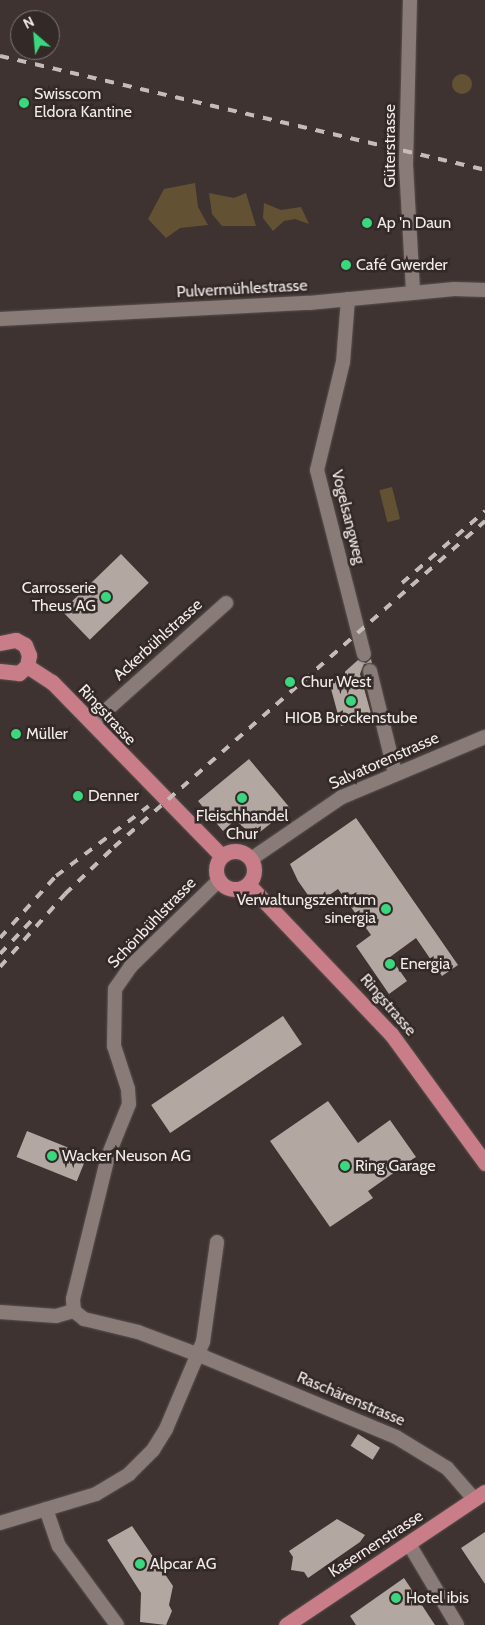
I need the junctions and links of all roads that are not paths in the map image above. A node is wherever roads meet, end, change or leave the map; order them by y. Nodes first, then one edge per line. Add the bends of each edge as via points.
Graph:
1 (410, 0) edge
2 (485, 290) edge
3 (413, 292) junction
4 (348, 298) junction
5 (0, 319) edge
6 (226, 603) dead end
7 (0, 643) edge
8 (364, 654) dead end
9 (26, 666) junction
10 (0, 671) edge
11 (370, 671) dead end
12 (92, 723) junction
13 (485, 737) edge
14 (395, 773) junction
15 (222, 856) junction
16 (251, 859) junction
17 (219, 880) junction
18 (248, 884) junction
19 (485, 1162) edge
20 (217, 1242) dead end
21 (74, 1311) junction
22 (0, 1312) edge
23 (198, 1354) junction
24 (480, 1496) edge
25 (46, 1509) junction
26 (0, 1523) edge
27 (409, 1544) junction
28 (117, 1625) edge
29 (286, 1625) edge
30 (457, 1625) edge

1 - 3 street, Güterstrasse via 406,165
2 - 3 street, Pulvermühlestrasse
3 - 4 street, Pulvermühlestrasse
4 - 5 street, Pulvermühlestrasse
4 - 8 street, Vogelsangweg via 343,362 317,470
6 - 12 street, Ackerbühlstrasse
7 - 9 main road via 10,639 25,645 29,655
9 - 10 main road via 14,674
9 - 12 main road, Ringstrasse via 47,678
11 - 14 street
12 - 15 main road, Ringstrasse
13 - 14 street, Salvatorenstrasse
14 - 16 street, Salvatorenstrasse via 328,805
15 - 16 main road via 237,851
15 - 17 main road via 216,868
16 - 18 main road via 254,872
17 - 18 main road via 230,888
17 - 21 street, Schönbühlstrasse via 131,966 115,989 114,1046 128,1089 129,1104 108,1156 73,1299
18 - 19 main road, Ringstrasse via 379,1020
20 - 23 street via 203,1342
21 - 22 street via 56,1316
21 - 23 street, Raschärenstrasse via 84,1318 138,1332
23 - 24 street, Raschärenstrasse via 399,1438 447,1468
23 - 25 street via 166,1429 143,1461 96,1494
24 - 27 main road, Kasernenstrasse
25 - 26 street
25 - 28 street via 59,1546
27 - 29 main road, Kasernenstrasse
27 - 30 street via 434,1581

